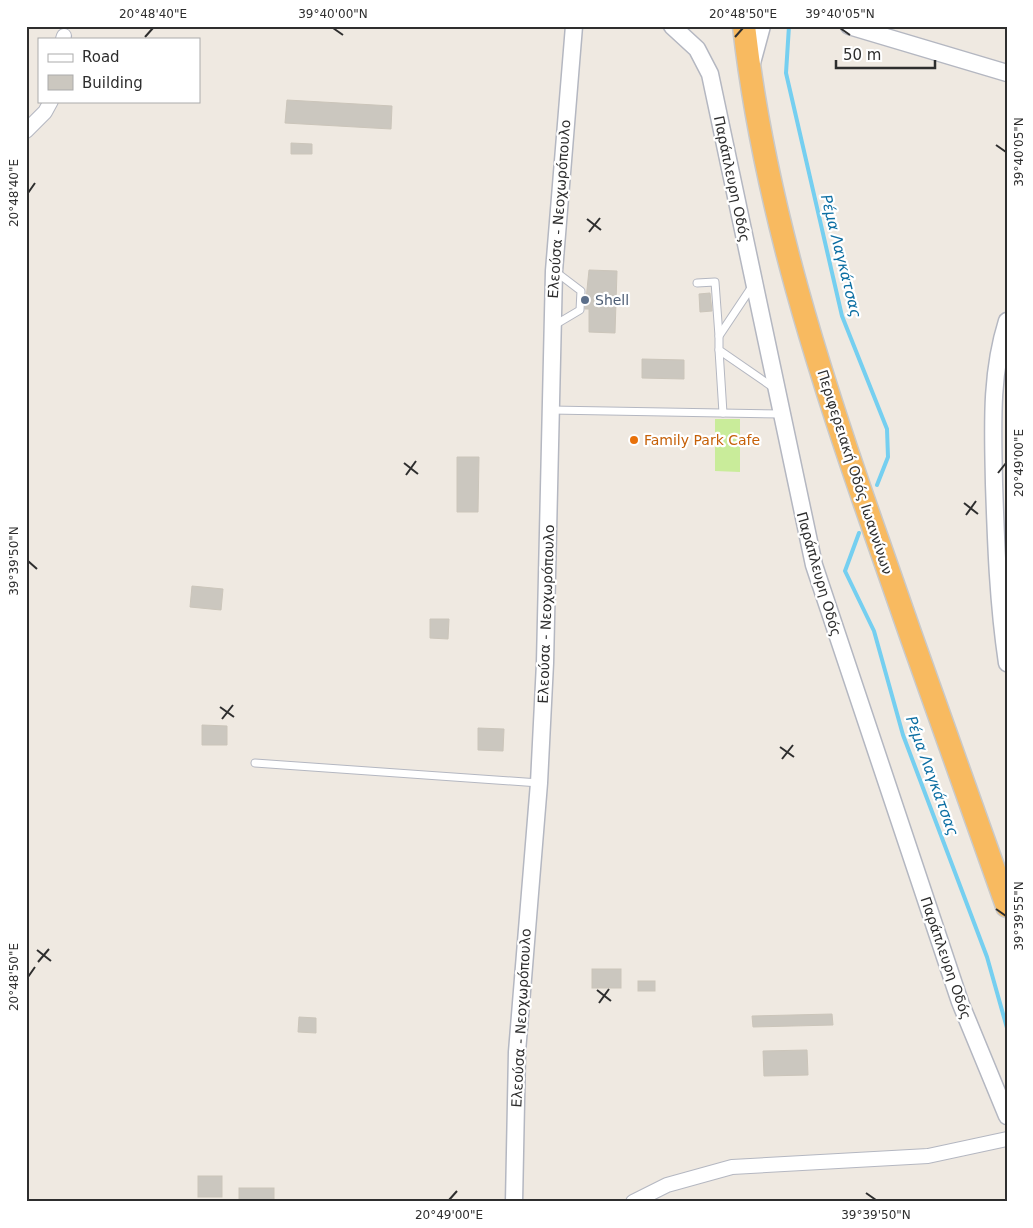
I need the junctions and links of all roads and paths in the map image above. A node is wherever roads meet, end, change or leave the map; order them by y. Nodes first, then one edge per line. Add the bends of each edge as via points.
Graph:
1 (574, 26) edge
2 (672, 26) edge
3 (744, 26) edge
4 (762, 26) edge
5 (849, 26) edge
6 (1007, 73) edge
7 (750, 75) junction
8 (50, 102) edge
9 (26, 131) edge
10 (554, 271) junction
11 (697, 283) dead end
12 (754, 284) junction
13 (1007, 321) edge
14 (553, 326) junction
15 (719, 336) junction
16 (719, 350) junction
17 (776, 390) junction
18 (551, 410) junction
19 (723, 413) junction
20 (782, 414) junction
21 (1007, 663) edge
22 (255, 763) dead end
23 (539, 783) junction
24 (1007, 906) edge
25 (1007, 1116) edge
26 (1007, 1139) edge
27 (512, 1198) edge
28 (633, 1202) edge

1 - 10 street, Ελεούσα - Νεοχωρόπουλο
2 - 12 street, Παράπλευρη Οδός via 696,49 710,74
3 - 7 highway, Περιφερειακή Οδός Ιωαννίνων
4 - 7 street
5 - 6 street
7 - 24 highway, Περιφερειακή Οδός Ιωαννίνων via 786,244 835,418
8 - 9 street
10 - 14 street, Ελεούσα - Νεοχωρόπουλο
10 - 14 lane via 581,291 580,310
11 - 15 lane via 715,282
12 - 15 lane
12 - 17 street, Παράπλευρη Οδός
13 - 21 street via 996,360 992,409 996,568
14 - 18 street, Ελεούσα - Νεοχωρόπουλο
15 - 16 lane
16 - 17 lane
16 - 19 lane
17 - 20 street, Παράπλευρη Οδός
18 - 19 lane
18 - 23 street, Ελεούσα - Νεοχωρόπουλο
19 - 20 lane
20 - 25 street, Παράπλευρη Οδός via 814,565 960,1002
22 - 23 lane
23 - 27 street, Ελεούσα - Νεοχωρόπουλο via 517,1052
26 - 28 street via 928,1156 732,1167 667,1185

